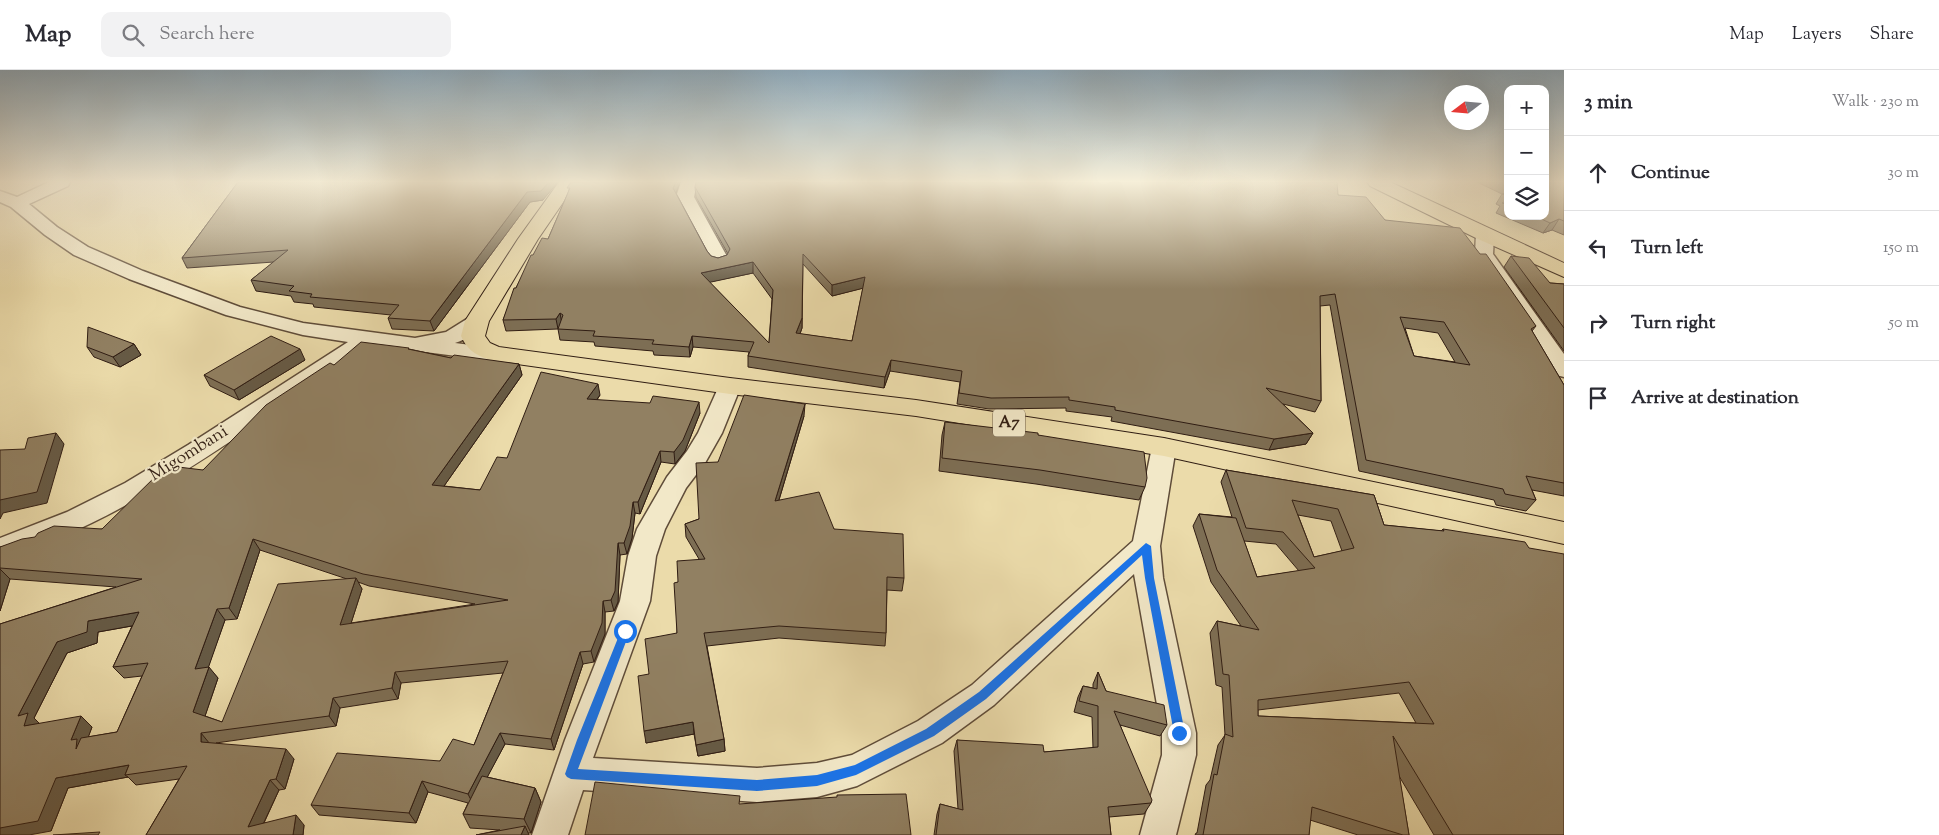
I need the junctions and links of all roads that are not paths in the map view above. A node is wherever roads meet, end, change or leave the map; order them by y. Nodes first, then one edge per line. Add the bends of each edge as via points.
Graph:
1 (32, 218) edge
2 (543, 218) edge
3 (696, 218) edge
4 (1449, 218) edge
5 (1485, 235) junction
6 (719, 260) edge
7 (1564, 271) edge
8 (477, 320) junction
9 (366, 338) junction
10 (415, 345) junction
11 (495, 354) junction
12 (1564, 370) edge
13 (730, 386) junction
14 (1164, 447) junction
15 (1564, 532) edge
16 (1146, 546) junction
17 (0, 549) edge
18 (571, 774) junction
19 (550, 835) edge
20 (1158, 835) edge

1 - 9 street via 81,251 233,311 303,329
2 - 8 highway, A7
3 - 6 street
4 - 5 highway
5 - 7 highway
5 - 12 street via 1484,254
8 - 10 street via 453,337
8 - 11 highway, A7 via 473,336 476,344
9 - 10 street
9 - 17 street, Migombani via 351,351 102,507
10 - 11 street
11 - 13 highway, A7
13 - 14 highway, A7 via 916,408
13 - 18 street via 710,433 676,483 651,528 642,556 635,601
14 - 15 highway, A7
14 - 16 street
16 - 18 street via 983,695 930,732 856,770 817,780 757,785
16 - 20 street via 1149,578 1179,733 1179,755
18 - 19 street

